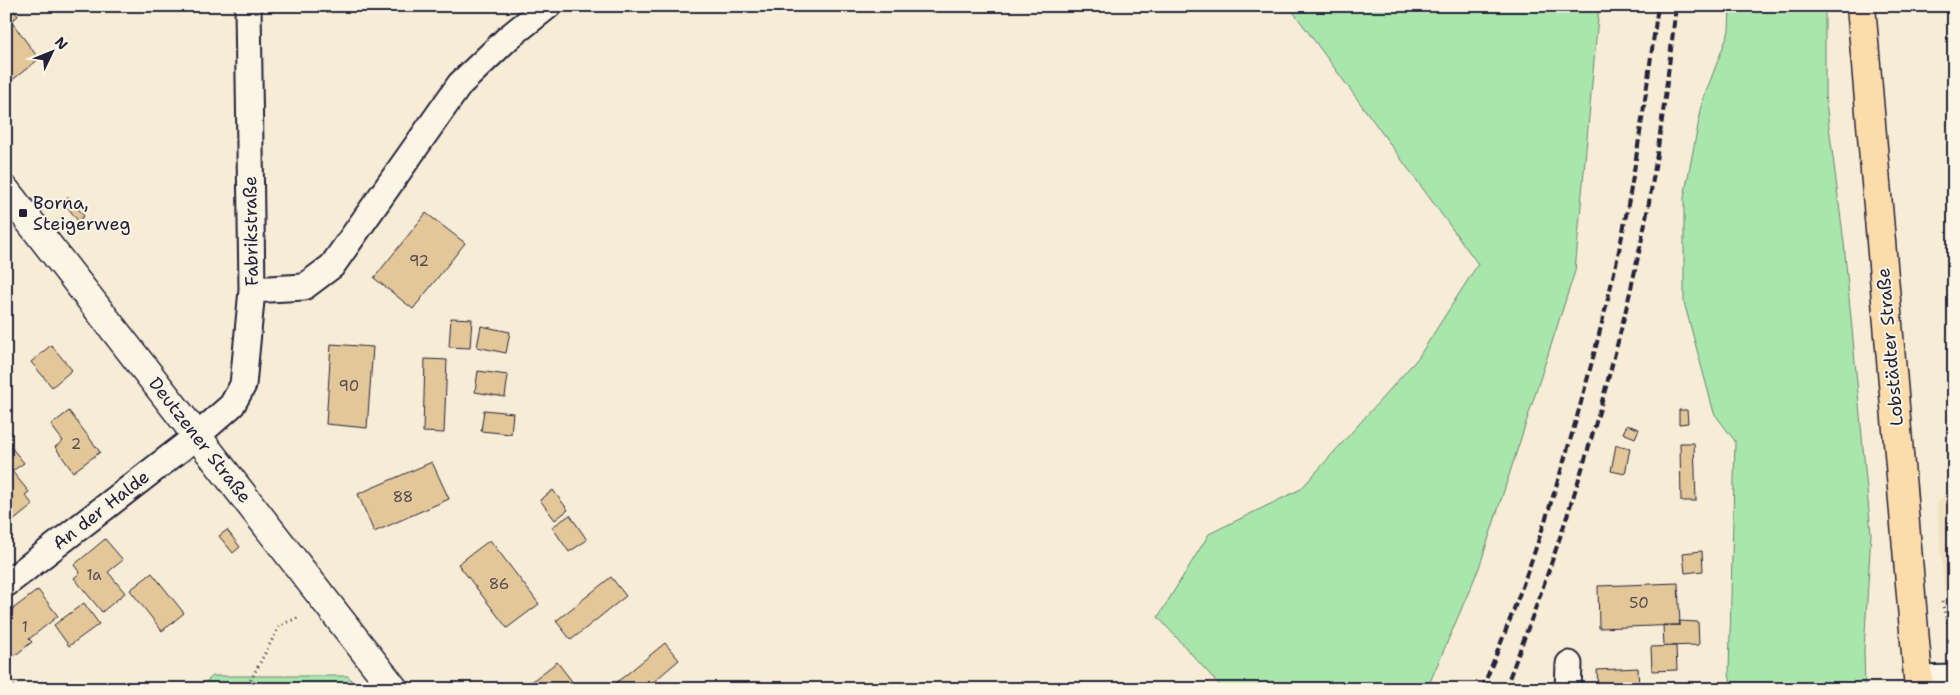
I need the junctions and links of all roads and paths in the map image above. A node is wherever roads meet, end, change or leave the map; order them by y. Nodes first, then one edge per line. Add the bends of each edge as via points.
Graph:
1 (248, 6) edge
2 (548, 6) edge
3 (1861, 6) edge
4 (6, 192) edge
5 (252, 290) junction
6 (197, 436) junction
7 (6, 584) edge
8 (300, 617) dead end
9 (1569, 664) dead end
10 (1954, 678) edge
11 (1918, 684) edge
12 (246, 689) edge
13 (394, 689) edge
14 (1568, 689) edge

1 - 5 street, Fabrikstraße
2 - 5 street via 509,37 460,84 332,266 304,286
3 - 11 main road, Lobstädter Straße
4 - 6 main road, Deutzener Straße
5 - 6 street, Fabrikstraße via 243,385 232,405
6 - 7 street, An der Halde
6 - 13 main road, Deutzener Straße
8 - 12 path via 280,625
9 - 14 street
10 - 11 street

